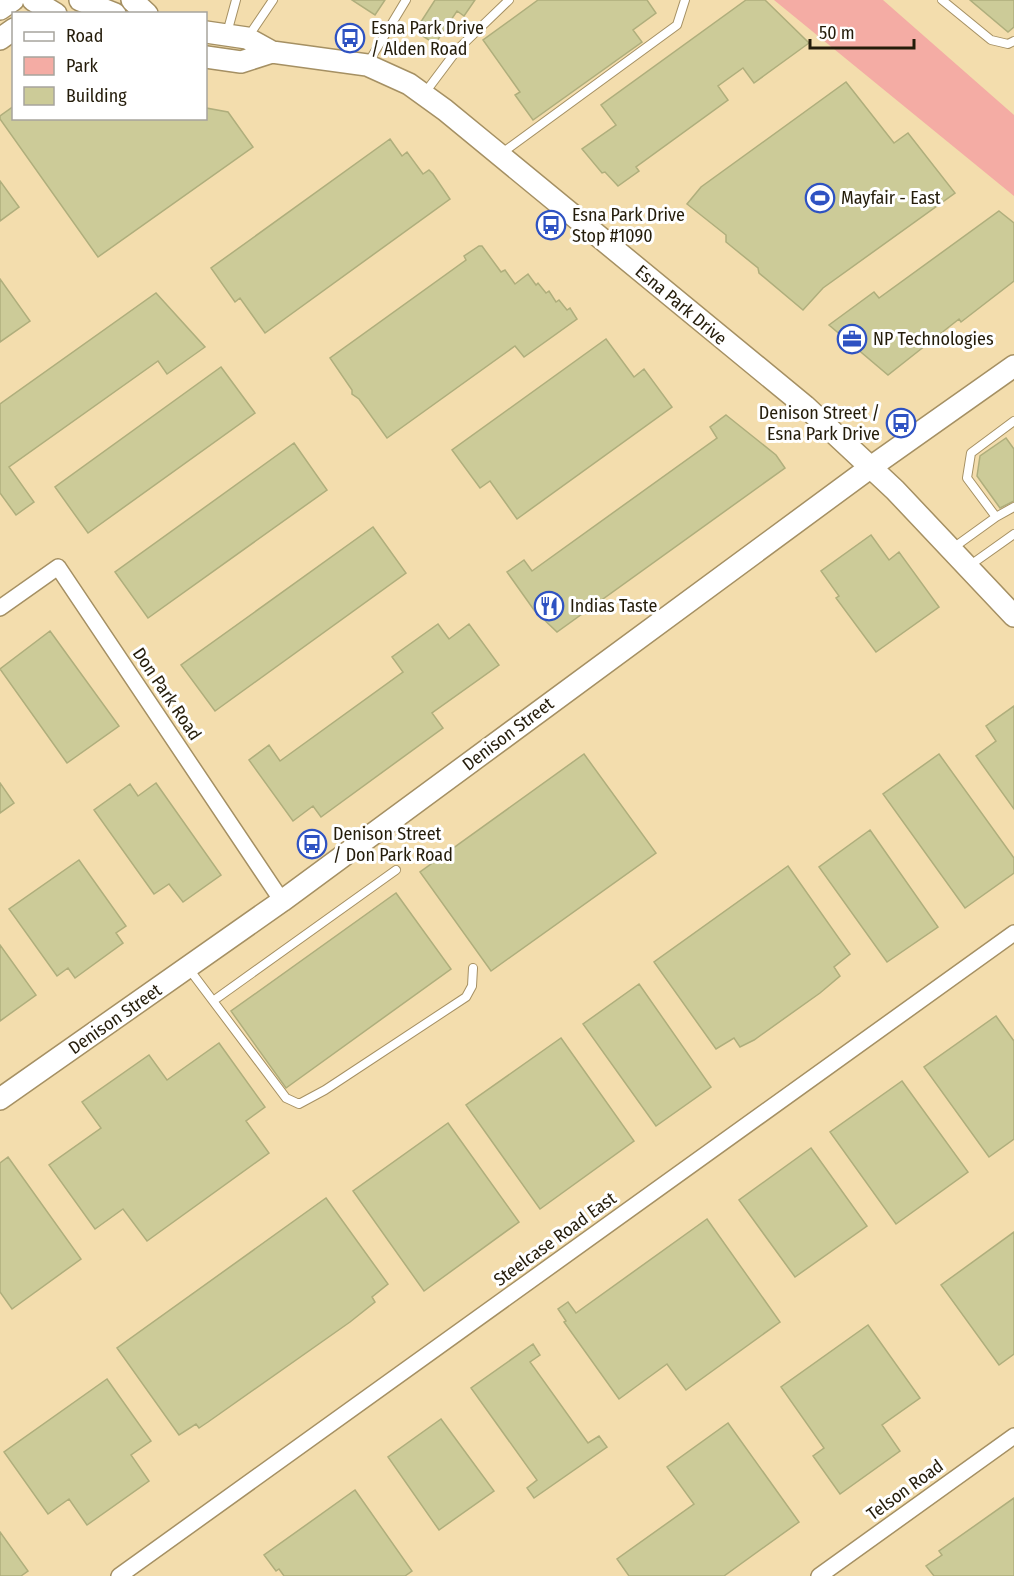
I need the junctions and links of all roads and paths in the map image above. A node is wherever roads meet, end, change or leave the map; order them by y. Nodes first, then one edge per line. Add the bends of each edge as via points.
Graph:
1 (13, 0) edge
2 (80, 0) edge
3 (132, 0) edge
4 (236, 0) edge
5 (273, 0) edge
6 (406, 0) edge
7 (509, 0) edge
8 (685, 0) edge
9 (942, 0) edge
10 (0, 9) edge
11 (110, 12) edge
12 (145, 12) edge
13 (226, 35) edge
14 (1014, 41) edge
15 (272, 52) junction
16 (207, 57) edge
17 (367, 65) junction
18 (423, 95) junction
19 (498, 156) junction
20 (1014, 366) edge
21 (1014, 421) edge
22 (871, 467) junction
23 (1014, 507) edge
24 (996, 517) junction
25 (1014, 534) edge
26 (952, 549) junction
27 (969, 566) junction
28 (0, 608) edge
29 (1014, 616) edge
30 (396, 870) dead end
31 (282, 902) junction
32 (1014, 933) edge
33 (188, 968) junction
34 (473, 968) dead end
35 (213, 1001) junction
36 (0, 1100) edge
37 (1014, 1436) edge
38 (119, 1576) edge
39 (819, 1576) edge

1 - 10 street
2 - 11 street
3 - 12 street
4 - 13 lane
5 - 13 lane
6 - 17 lane
7 - 18 lane via 457,50
8 - 19 lane via 677,25
9 - 14 lane via 990,40 1008,44
13 - 15 street, Esna Park Drive
15 - 16 street, Esna Park Drive via 241,62
15 - 17 street, Esna Park Drive
17 - 18 street, Esna Park Drive via 391,74
18 - 19 street, Esna Park Drive
19 - 22 street, Esna Park Drive via 805,406
20 - 22 street, Denison Street
21 - 24 lane via 971,453 966,468 971,487
22 - 26 street, Esna Park Drive
22 - 31 street, Denison Street
23 - 24 lane
24 - 26 lane
25 - 27 lane
26 - 27 street, Esna Park Drive
27 - 29 street, Esna Park Drive
28 - 31 street, Don Park Road via 58,567
30 - 35 lane
31 - 33 street, Denison Street
32 - 38 street, Steelcase Road East
33 - 35 lane
33 - 36 street, Denison Street
34 - 35 lane via 472,986 466,997 299,1104 286,1098
37 - 39 street, Telson Road

